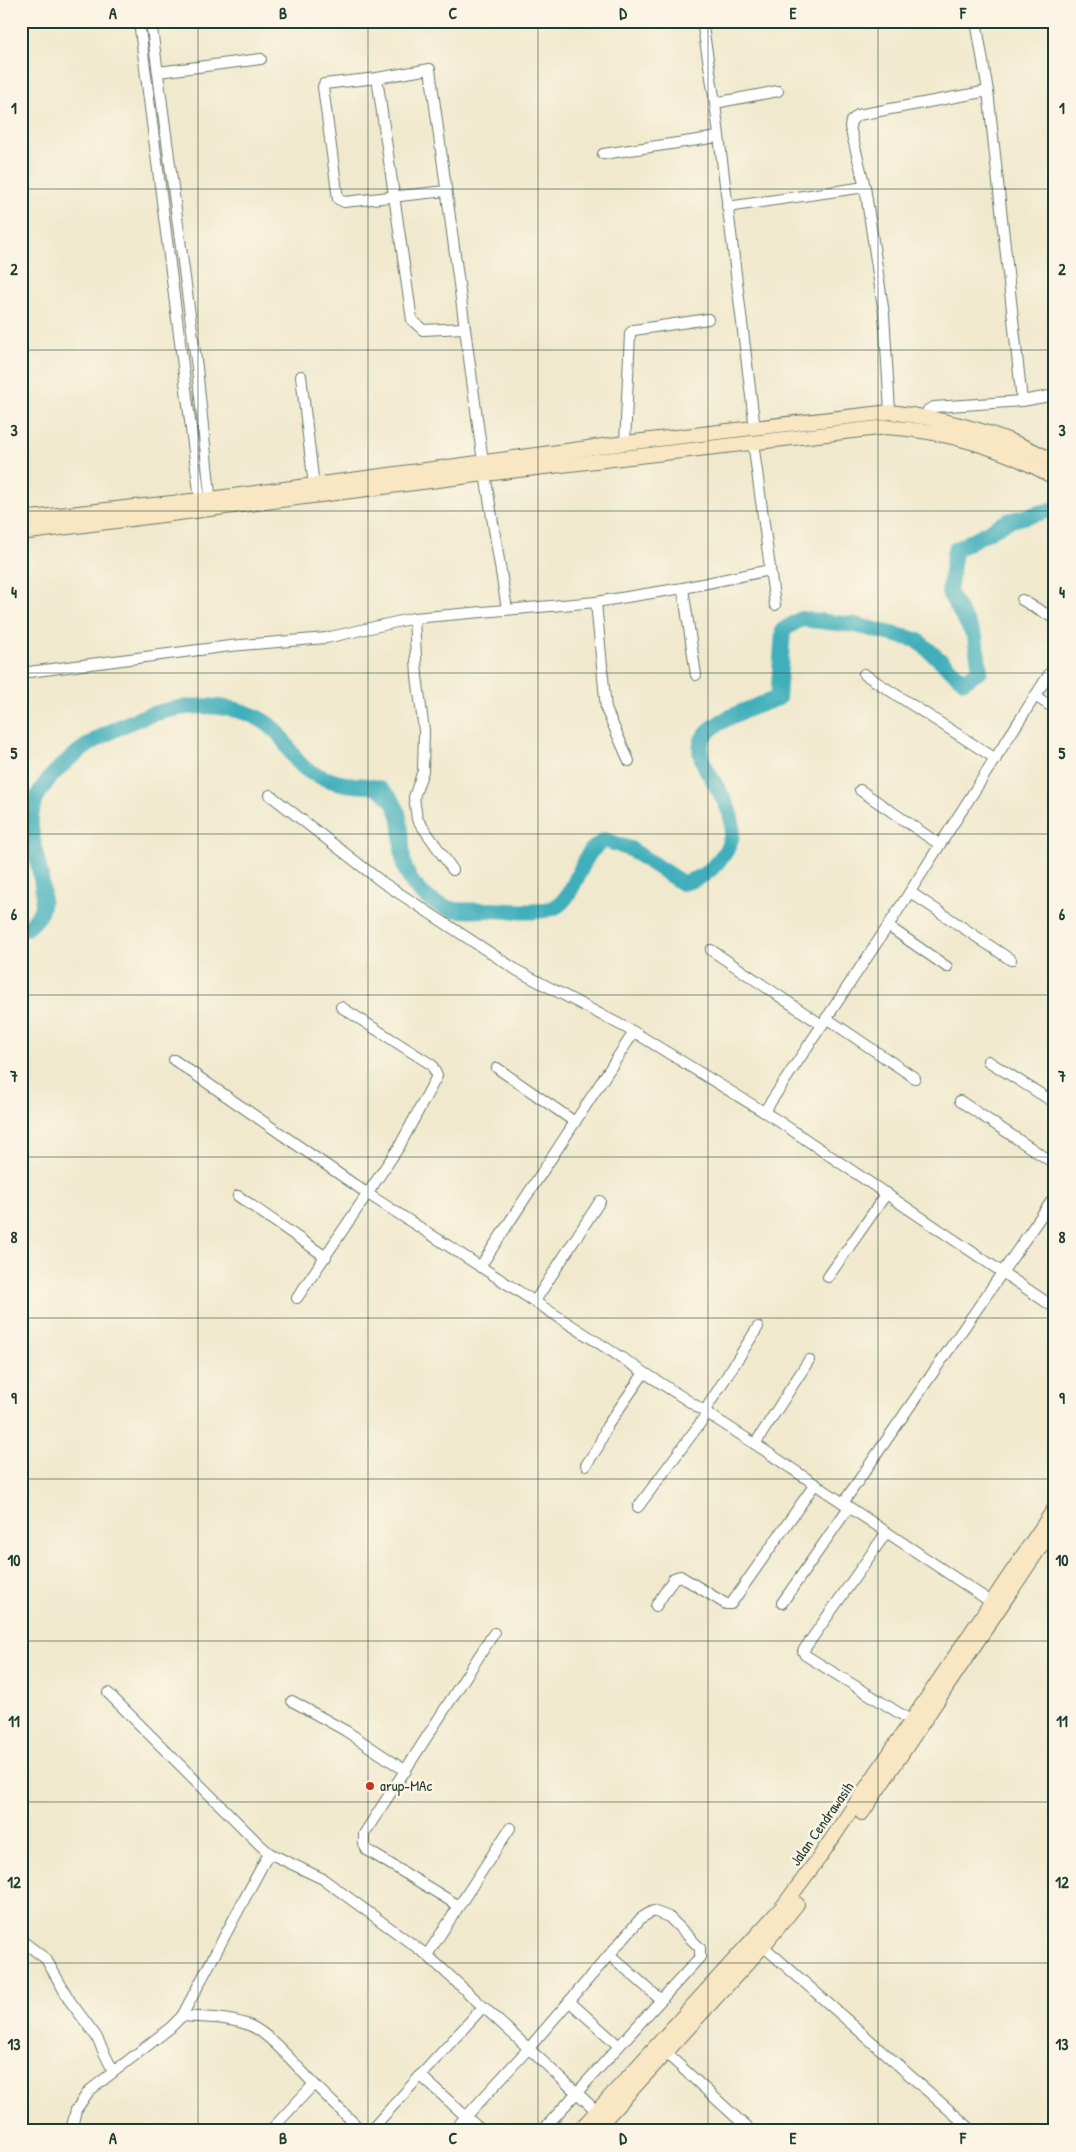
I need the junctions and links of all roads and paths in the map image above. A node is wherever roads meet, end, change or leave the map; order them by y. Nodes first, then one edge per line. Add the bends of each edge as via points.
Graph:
1 (139, 21) edge
2 (151, 21) edge
3 (702, 21) edge
4 (976, 21) edge
5 (261, 59) dead end
6 (158, 72) junction
7 (377, 78) junction
8 (778, 91) dead end
9 (988, 91) junction
10 (715, 103) junction
11 (718, 137) junction
12 (603, 154) dead end
13 (865, 187) junction
14 (446, 191) junction
15 (393, 197) junction
16 (727, 207) junction
17 (708, 319) dead end
18 (464, 328) junction
19 (302, 376) dead end
20 (1055, 395) edge
21 (1022, 401) junction
22 (890, 412) junction
23 (925, 417) junction
24 (754, 435) junction
25 (625, 443) junction
26 (1055, 462) edge
27 (484, 468) junction
28 (1055, 478) edge
29 (314, 486) junction
30 (206, 505) junction
31 (21, 520) edge
32 (21, 533) edge
33 (770, 570) junction
34 (683, 588) junction
35 (1022, 600) dead end
36 (596, 602) junction
37 (775, 605) dead end
38 (508, 609) junction
39 (414, 618) junction
40 (1055, 619) edge
41 (1055, 665) edge
42 (21, 673) edge
43 (864, 674) dead end
44 (696, 675) dead end
45 (1035, 696) junction
46 (1055, 709) edge
47 (996, 759) junction
48 (629, 761) dead end
49 (860, 790) dead end
50 (270, 795) dead end
51 (939, 844) junction
52 (453, 870) dead end
53 (910, 892) junction
54 (888, 926) junction
55 (711, 950) dead end
56 (1011, 960) dead end
57 (946, 967) dead end
58 (341, 1007) dead end
59 (824, 1021) junction
60 (634, 1032) junction
61 (174, 1060) dead end
62 (988, 1061) dead end
63 (497, 1068) dead end
64 (915, 1078) dead end
65 (960, 1101) dead end
66 (1055, 1103) edge
67 (764, 1112) junction
68 (575, 1122) junction
69 (1055, 1164) edge
70 (887, 1193) junction
71 (368, 1194) junction
72 (238, 1196) dead end
73 (1055, 1196) edge
74 (600, 1201) dead end
75 (326, 1257) junction
76 (480, 1266) junction
77 (1003, 1272) junction
78 (828, 1276) dead end
79 (297, 1298) dead end
80 (535, 1301) junction
81 (1055, 1308) edge
82 (758, 1328) dead end
83 (809, 1360) dead end
84 (644, 1373) junction
85 (706, 1413) junction
86 (755, 1444) junction
87 (586, 1465) dead end
88 (815, 1484) junction
89 (846, 1505) junction
90 (638, 1507) dead end
91 (1055, 1508) edge
92 (1055, 1525) edge
93 (886, 1533) junction
94 (782, 1603) dead end
95 (996, 1605) junction
96 (656, 1606) dead end
97 (494, 1633) dead end
98 (108, 1693) dead end
99 (292, 1701) dead end
100 (912, 1720) junction
101 (406, 1771) junction
102 (510, 1828) dead end
103 (269, 1852) junction
104 (460, 1906) junction
105 (21, 1940) edge
106 (763, 1946) junction
107 (427, 1955) junction
108 (610, 1955) junction
109 (661, 2000) junction
110 (569, 2001) junction
111 (483, 2007) junction
112 (182, 2016) junction
113 (619, 2046) junction
114 (529, 2048) junction
115 (666, 2053) junction
116 (113, 2071) junction
117 (420, 2075) junction
118 (314, 2084) junction
119 (577, 2092) junction
120 (601, 2115) junction
121 (465, 2116) junction
122 (71, 2131) edge
123 (270, 2131) edge
124 (362, 2131) edge
125 (370, 2131) edge
126 (453, 2131) edge
127 (482, 2131) edge
128 (542, 2131) edge
129 (579, 2131) edge
130 (594, 2131) edge
131 (751, 2131) edge
132 (973, 2131) edge

1 - 30 street
2 - 6 street
3 - 10 street
4 - 9 street
5 - 6 street
6 - 30 street via 197,368
7 - 14 street via 430,68
7 - 15 street
7 - 15 street via 323,85 337,196 344,202
8 - 10 street
9 - 13 street via 854,117 850,127
9 - 21 street
10 - 11 street
11 - 12 street
11 - 16 street
13 - 16 street
13 - 22 street via 885,326
14 - 15 street
14 - 18 street
15 - 18 street via 412,320 423,330
16 - 24 street
17 - 25 street via 630,333
18 - 27 street
19 - 29 street
20 - 21 street
21 - 23 street via 934,407
22 - 23 street
22 - 24 street
23 - 26 street via 1016,442
24 - 25 street
24 - 27 street
24 - 28 street via 903,428 1014,456
24 - 33 street
25 - 27 street
27 - 29 street
27 - 30 street
27 - 38 street
29 - 30 street
30 - 31 street
30 - 32 street
33 - 34 street
33 - 37 street
34 - 36 street
34 - 44 street
35 - 40 street
36 - 38 street
36 - 48 street via 606,709
38 - 39 street
39 - 42 street via 326,638 230,646
39 - 52 street via 424,731 423,771 414,796 415,809 417,819
41 - 45 street
43 - 47 street
45 - 46 street
45 - 47 street
47 - 51 street
49 - 51 street
50 - 60 street via 382,882 518,971
51 - 53 street
53 - 54 street
53 - 56 street
54 - 57 street
54 - 59 street
55 - 59 street
58 - 71 street via 432,1065 437,1073 399,1147
59 - 64 street
59 - 67 street
60 - 67 street
60 - 68 street
61 - 71 street
62 - 66 street
63 - 68 street
65 - 69 street
67 - 70 street
68 - 76 street
70 - 77 street
70 - 78 street
71 - 75 street
71 - 76 street
72 - 75 street
73 - 77 street
74 - 80 street
75 - 79 street
76 - 80 street
77 - 81 street
77 - 89 street
80 - 84 street
82 - 85 street
83 - 86 street
84 - 85 street
84 - 87 street via 606,1426 598,1448
85 - 86 street
85 - 90 street
86 - 88 street
88 - 89 street
88 - 96 street via 732,1604 726,1604 680,1576 674,1578
89 - 93 street
89 - 94 street
91 - 95 street, Jalan Cendrawasih
92 - 95 street, Jalan Cendrawasih
93 - 95 street
93 - 100 street via 803,1651
95 - 100 street, Jalan Cendrawasih
95 - 106 street, Jalan Cendrawasih via 843,1840
97 - 101 street
98 - 103 street
99 - 101 street via 346,1731
100 - 120 street, Jalan Cendrawasih via 784,1905
101 - 104 street via 364,1834 364,1846
102 - 104 street
103 - 107 street via 323,1879
103 - 112 street
104 - 107 street
105 - 116 street via 46,1959 70,2001 96,2036
106 - 115 street, Jalan Cendrawasih
106 - 132 street
107 - 111 street
108 - 109 street
108 - 109 street via 646,1914 659,1912 669,1917 700,1948 702,1954
108 - 110 street
109 - 113 street
110 - 113 street
110 - 114 street
111 - 114 street
111 - 117 street
112 - 116 street
112 - 118 street via 251,2026
113 - 119 street
114 - 119 street
114 - 121 street
115 - 120 street, Jalan Cendrawasih
115 - 131 street
116 - 122 street via 82,2098
117 - 121 street
117 - 125 street
118 - 123 street
118 - 124 street
119 - 120 street
119 - 128 street
120 - 129 street, Jalan Cendrawasih
120 - 130 street, Jalan Cendrawasih
121 - 126 street
121 - 127 street

